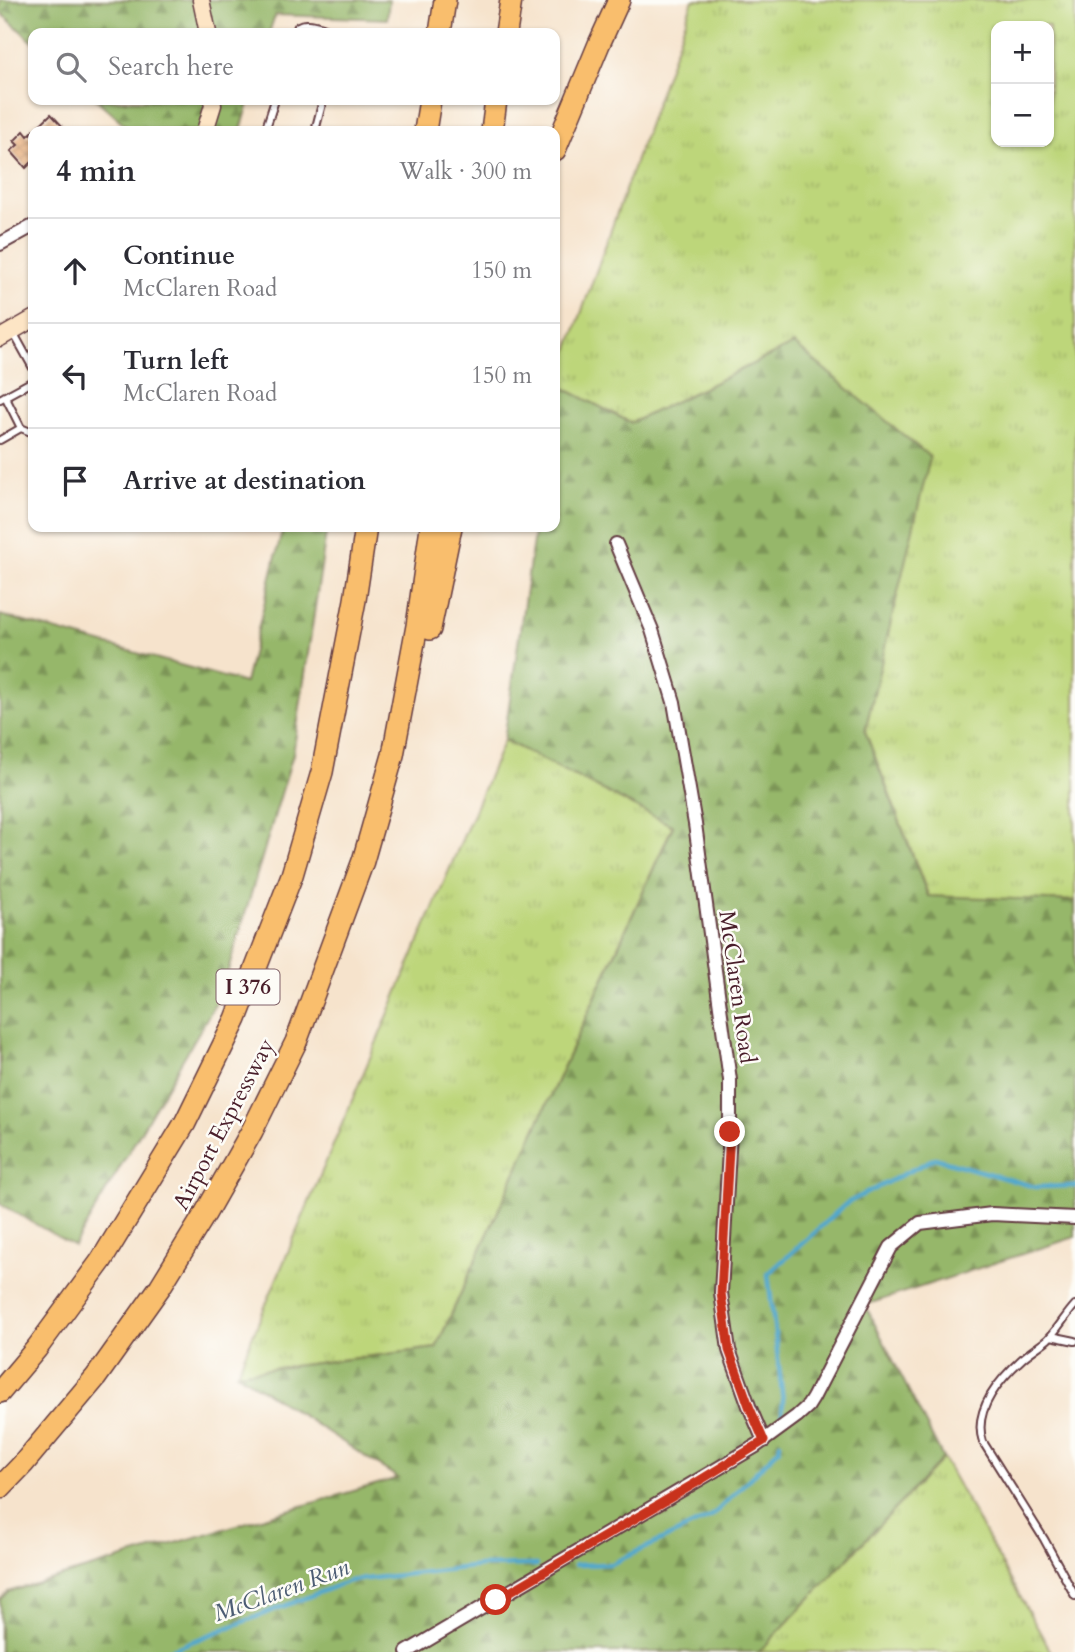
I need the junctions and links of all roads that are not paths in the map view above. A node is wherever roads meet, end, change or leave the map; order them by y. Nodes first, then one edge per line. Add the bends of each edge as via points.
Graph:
1 (201, 0) edge
2 (432, 0) edge
3 (445, 0) edge
4 (512, 0) edge
5 (619, 0) edge
6 (207, 28) edge
7 (297, 28) edge
8 (324, 28) edge
9 (429, 28) edge
10 (441, 28) edge
11 (507, 28) edge
12 (213, 105) edge
13 (273, 105) edge
14 (322, 105) edge
15 (418, 105) edge
16 (429, 105) edge
17 (495, 105) edge
18 (207, 126) edge
19 (267, 126) edge
20 (316, 126) edge
21 (416, 126) edge
22 (426, 126) edge
23 (493, 126) edge
24 (560, 138) edge
25 (28, 229) edge
26 (0, 244) edge
27 (28, 322) edge
28 (6, 334) edge
29 (28, 362) edge
30 (28, 384) edge
31 (2, 398) edge
32 (21, 428) junction
33 (28, 431) edge
34 (0, 440) edge
35 (364, 532) edge
36 (431, 532) edge
37 (450, 532) edge
38 (616, 544) dead end
39 (296, 1042) junction
40 (1075, 1218) edge
41 (1075, 1305) edge
42 (1051, 1336) junction
43 (1075, 1341) edge
44 (0, 1392) edge
45 (764, 1441) junction
46 (0, 1489) edge
47 (1075, 1595) edge
48 (407, 1652) edge

1 - 6 street
2 - 9 highway
3 - 10 highway
4 - 11 highway
5 - 24 highway
7 - 8 lane via 305,23
12 - 18 street
13 - 19 lane
14 - 20 lane
15 - 21 highway
16 - 22 highway
17 - 23 highway
25 - 26 street
27 - 28 street
28 - 29 lane
30 - 31 lane
31 - 32 lane
32 - 33 lane
32 - 34 lane
35 - 44 highway, Airport Expressway / I 376 via 323,772 292,875 236,1019 185,1123 101,1261
36 - 39 highway, Airport Expressway / I 376 via 393,755 363,861
37 - 39 highway via 394,803 353,918
38 - 45 street, McClaren Road via 652,630 674,702 695,824 730,1080 721,1293 729,1350
39 - 46 highway, Airport Expressway / I 376 via 245,1143 160,1287 96,1377
40 - 45 street via 992,1214 920,1223 891,1247 808,1406
41 - 42 lane
42 - 43 lane
42 - 47 lane via 1022,1359 991,1395 981,1437
45 - 48 street

